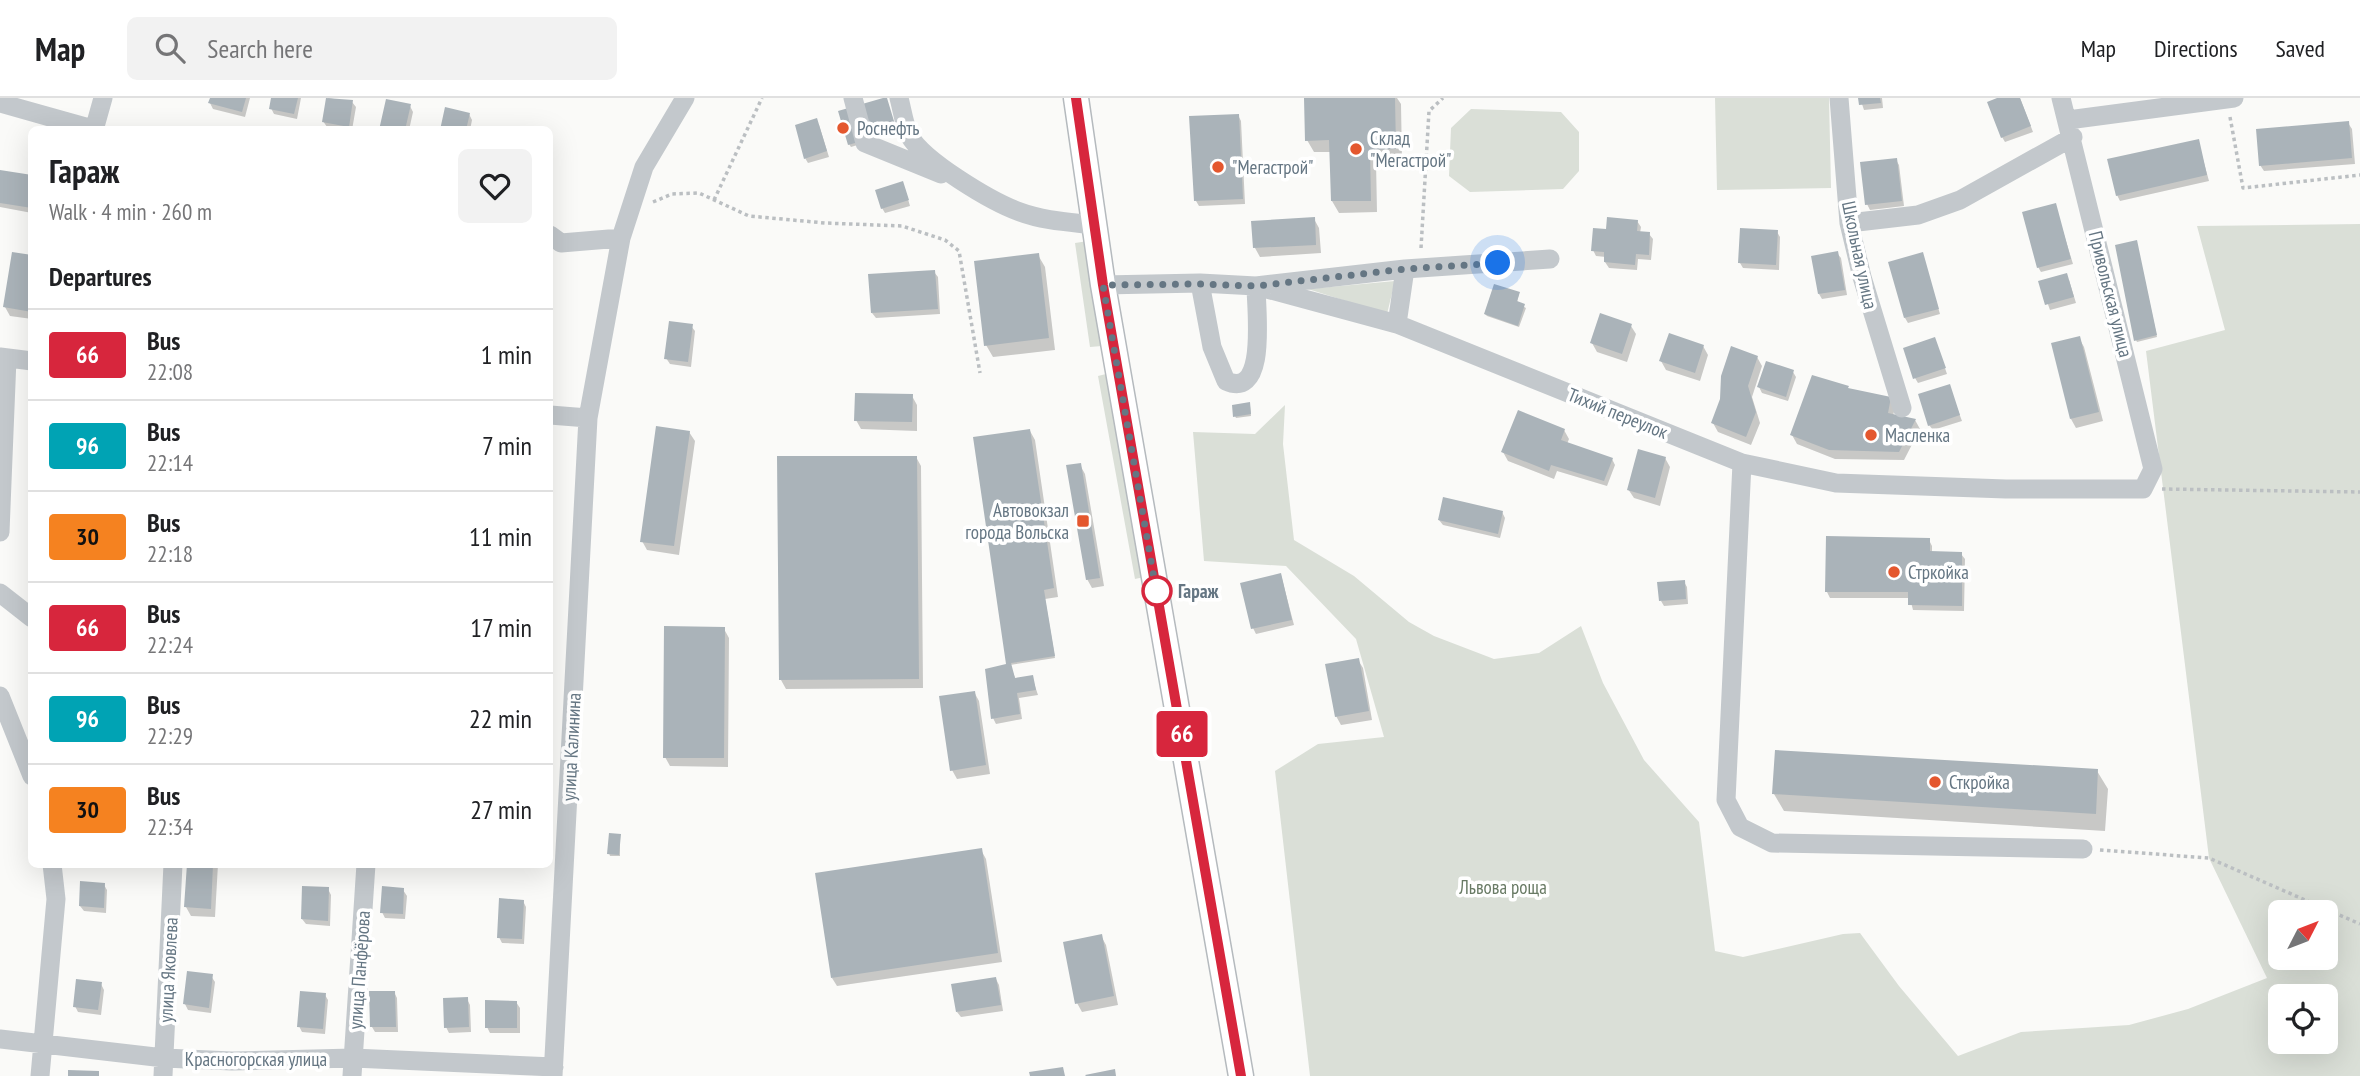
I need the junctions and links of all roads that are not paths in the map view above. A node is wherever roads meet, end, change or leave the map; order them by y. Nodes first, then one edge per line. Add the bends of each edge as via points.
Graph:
1 (103, 98) edge
2 (685, 98) edge
3 (853, 98) edge
4 (899, 98) edge
5 (1076, 98) edge
6 (1839, 98) edge
7 (2061, 98) edge
8 (2230, 99) edge
9 (0, 103) edge
10 (84, 126) edge
11 (96, 126) edge
12 (2070, 129) junction
13 (964, 183) junction
14 (1849, 223) junction
15 (1094, 225) junction
16 (623, 230) junction
17 (553, 237) edge
18 (1550, 260) dead end
19 (1412, 269) junction
20 (1199, 284) junction
21 (1103, 285) junction
22 (1256, 286) junction
23 (1398, 324) junction
24 (3, 357) edge
25 (28, 360) edge
26 (1902, 408) dead end
27 (553, 415) edge
28 (588, 418) junction
29 (1742, 463) junction
30 (2143, 489) joint
31 (0, 532) edge
32 (0, 593) edge
33 (28, 615) edge
34 (0, 696) edge
35 (28, 766) edge
36 (2084, 849) road end
37 (52, 868) edge
38 (173, 868) edge
39 (366, 868) edge
40 (0, 1039) edge
41 (41, 1044) junction
42 (163, 1067) edge
43 (352, 1067) edge
44 (554, 1071) edge
45 (40, 1076) edge
46 (1241, 1076) edge

1 - 11 street
2 - 16 street, улица Калинина via 644,167
3 - 13 street via 865,143
4 - 13 street via 910,136
5 - 15 main road
6 - 14 street, Школьная улица
7 - 12 street, Привольская улица
8 - 12 street
9 - 10 street
12 - 14 street via 1960,200 1917,215
12 - 30 street, Привольская улица via 2153,469
13 - 15 street via 1019,212
14 - 26 street, Школьная улица
15 - 21 main road
16 - 17 street via 561,243
16 - 28 street, улица Калинина
18 - 19 street
19 - 22 street
19 - 23 street
20 - 21 street, Тихий переулок
20 - 22 street, Тихий переулок
20 - 22 street via 1212,346 1226,381 1236,385 1252,375
21 - 46 main road
22 - 23 street, Тихий переулок
23 - 29 street, Тихий переулок
24 - 25 street
24 - 31 street
27 - 28 street
28 - 44 street, улица Калинина
29 - 30 street, Тихий переулок via 1836,483
29 - 36 street via 1726,800 1740,827 1772,843
32 - 33 street
34 - 35 street
37 - 41 street via 56,899
38 - 42 street, улица Яковлева
39 - 43 street, улица Панфёрова
40 - 41 street, Красногорская улица
41 - 42 street, Красногорская улица
41 - 45 street
42 - 43 street, Красногорская улица via 232,1061
43 - 44 street, Красногорская улица

